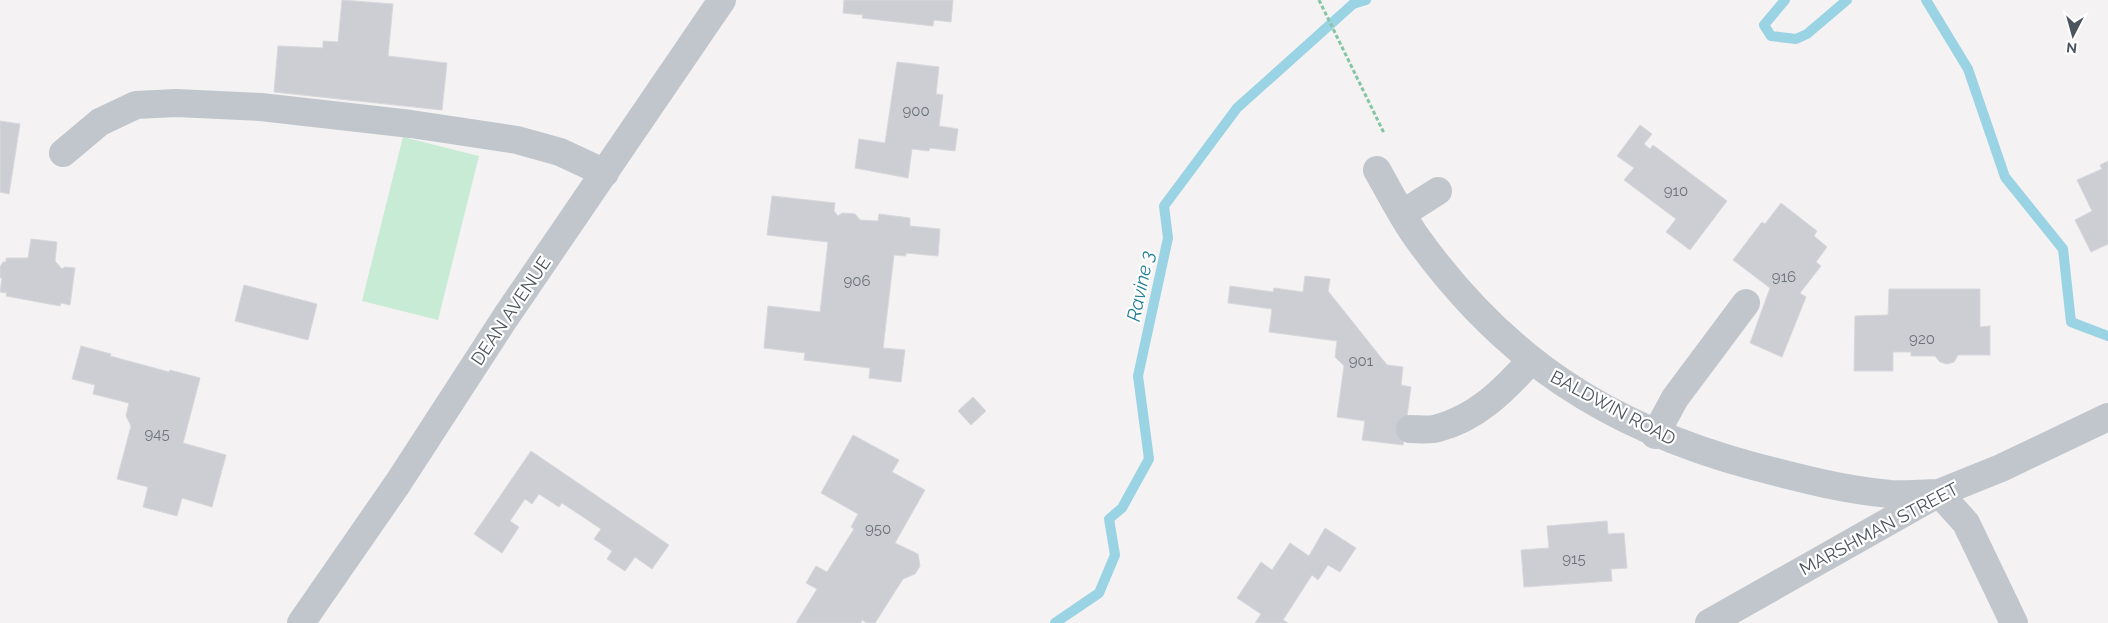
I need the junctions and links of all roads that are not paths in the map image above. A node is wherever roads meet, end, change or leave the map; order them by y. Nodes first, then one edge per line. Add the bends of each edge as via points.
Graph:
1 (722, 0) edge
2 (63, 153) dead end
3 (1377, 170) dead end
4 (605, 173) junction
5 (1438, 191) dead end
6 (1402, 214) junction
7 (1746, 302) dead end
8 (1530, 361) junction
9 (2108, 417) edge
10 (1410, 429) dead end
11 (1655, 435) junction
12 (1940, 492) junction
13 (306, 615) edge
14 (1709, 623) edge
15 (2014, 623) edge

1 - 4 street, DEAN AVENUE
2 - 4 street via 100,122 136,105 176,103 261,107 517,140 560,152
3 - 6 street, BALDWIN ROAD
4 - 13 street, DEAN AVENUE
5 - 6 street
6 - 8 street, BALDWIN ROAD via 1440,269 1491,326
7 - 11 street via 1674,398
8 - 10 street via 1506,389 1469,416 1436,429
8 - 11 street, BALDWIN ROAD via 1570,389
9 - 12 street, MARSHMAN STREET via 2001,468
11 - 12 street, BALDWIN ROAD via 1702,452 1804,480 1892,494
12 - 14 street, MARSHMAN STREET
12 - 15 street via 1966,523

